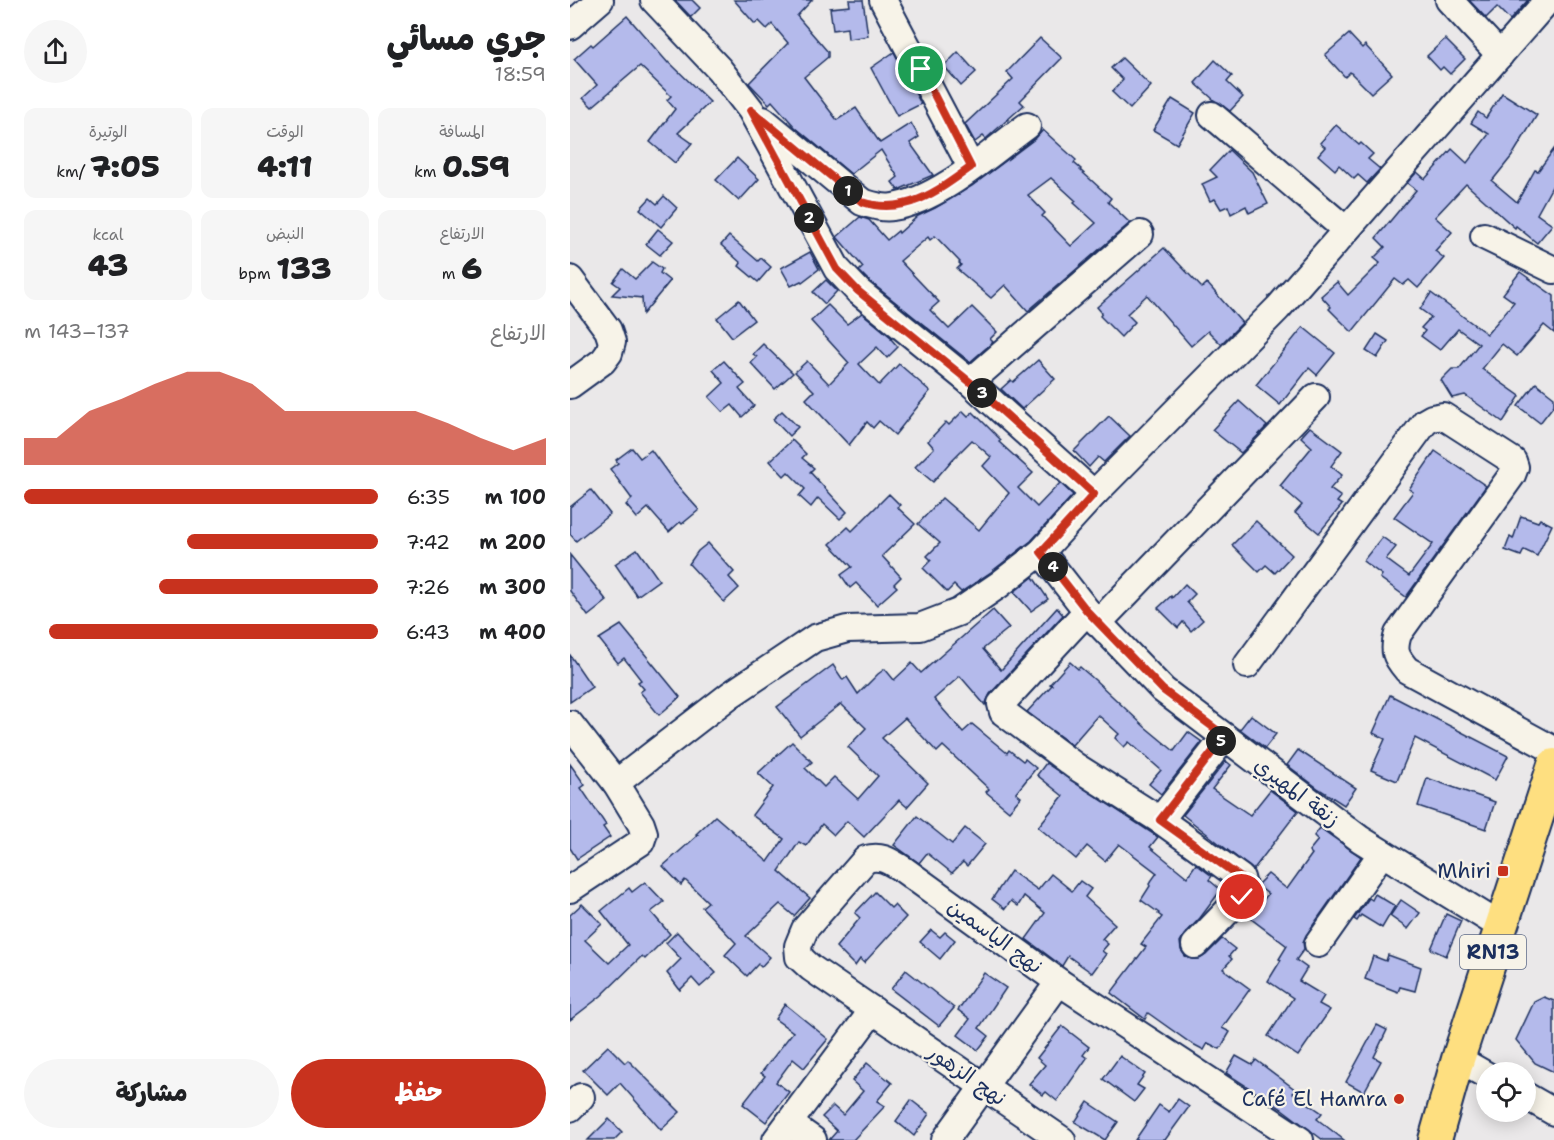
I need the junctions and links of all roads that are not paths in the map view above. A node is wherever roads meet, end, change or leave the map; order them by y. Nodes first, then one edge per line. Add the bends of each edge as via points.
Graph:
1 (600, 0) edge
2 (654, 0) edge
3 (883, 0) edge
4 (1449, 0) edge
5 (1548, 0) edge
6 (570, 26) edge
7 (1500, 54) junction
8 (751, 110) junction
9 (1212, 115) dead end
10 (1027, 126) dead end
11 (971, 167) junction
12 (1347, 230) junction
13 (1140, 234) dead end
14 (1484, 236) dead end
15 (1554, 270) edge
16 (570, 279) edge
17 (970, 382) junction
18 (570, 385) edge
19 (1316, 396) dead end
20 (1094, 494) junction
21 (1041, 552) junction
22 (1093, 617) junction
23 (1248, 665) dead end
24 (570, 724) edge
25 (1225, 736) junction
26 (1554, 750) edge
27 (1554, 765) edge
28 (616, 783) junction
29 (1160, 820) junction
30 (1382, 853) junction
31 (570, 889) edge
32 (1502, 927) junction
33 (1318, 944) dead end
34 (1195, 945) dead end
35 (1059, 982) junction
36 (873, 1010) junction
37 (1458, 1059) junction
38 (1476, 1069) edge
39 (984, 1085) junction
40 (1536, 1102) edge
41 (1554, 1112) edge
42 (783, 1131) edge
43 (1286, 1136) edge
44 (813, 1140) edge
45 (945, 1140) edge
46 (1062, 1140) edge
47 (1435, 1140) edge

1 - 6 street
2 - 8 street via 719,69
3 - 11 street
4 - 7 street
5 - 7 street
7 - 12 street
8 - 11 street via 862,202 875,206 893,207 917,200 941,189
8 - 17 street via 837,269 858,291
9 - 12 street
10 - 11 street
12 - 20 street via 1278,308
13 - 17 street
14 - 15 street
16 - 18 street via 608,330 612,342 603,361
17 - 20 street
19 - 22 street
20 - 21 street
21 - 22 street, زنقة المهيري
21 - 28 street via 959,612 920,627 847,628 815,638 730,695
22 - 25 street, زنقة المهيري via 1163,690
22 - 29 street via 1001,704 1003,712 1074,766
23 - 26 street via 1425,422 1443,416 1512,461 1515,467 1398,634 1394,648 1407,670
24 - 28 street
25 - 29 street
25 - 30 street, زنقة المهيري
27 - 32 main road, RN13
28 - 31 street via 641,824 641,842
29 - 34 street via 1230,869 1243,883 1242,897
30 - 32 street, زنقة المهيري
30 - 33 street
32 - 37 main road, RN13
35 - 36 street, نهج الياسمين via 904,870 876,856 866,859 805,929 798,946 800,957 811,968
35 - 39 street
35 - 43 street, نهج الياسمين
36 - 39 street, نهج الزهور
36 - 42 street
37 - 38 street
37 - 47 main road, RN13
39 - 45 street
39 - 46 street, نهج الزهور
40 - 41 street
42 - 44 street

